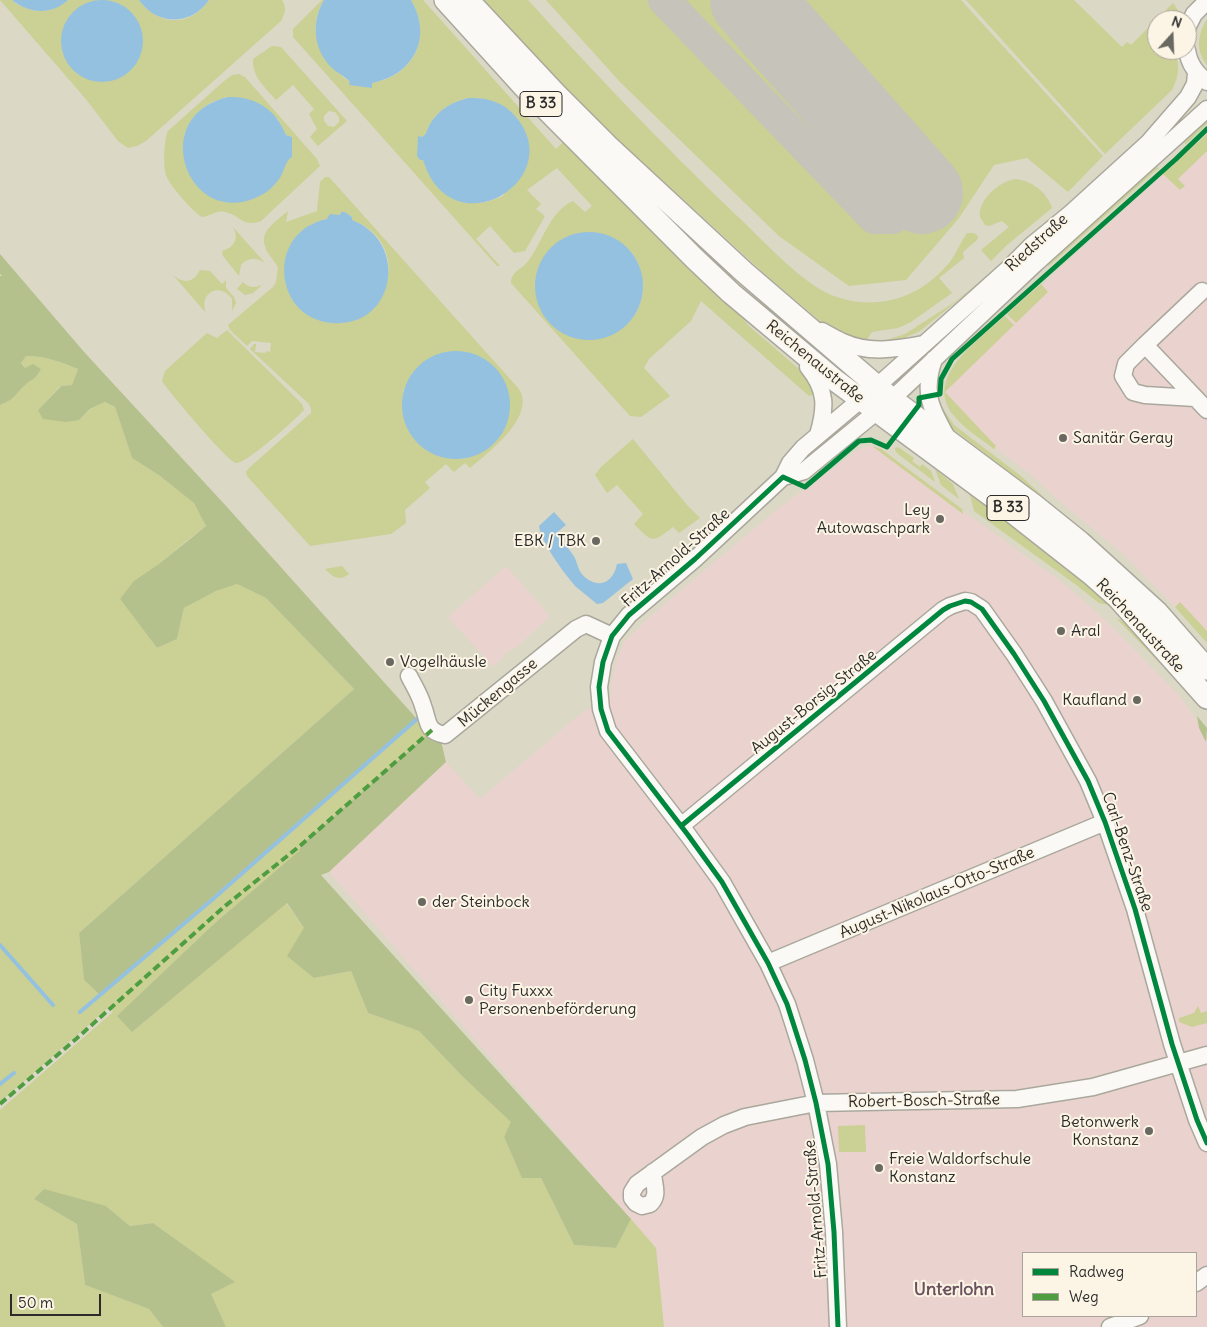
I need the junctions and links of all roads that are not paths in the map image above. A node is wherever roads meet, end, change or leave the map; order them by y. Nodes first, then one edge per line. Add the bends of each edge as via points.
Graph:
1 (445, 0) edge
2 (468, 0) edge
3 (1207, 1) edge
4 (1196, 10) edge
5 (1189, 60) edge
6 (1202, 78) edge
7 (1207, 109) edge
8 (1202, 290) dead end
9 (800, 320) junction
10 (923, 344) junction
11 (1145, 346) junction
12 (934, 359) junction
13 (809, 360) junction
14 (885, 392) junction
15 (1195, 398) junction
16 (868, 406) junction
17 (1207, 410) edge
18 (818, 435) junction
19 (950, 443) junction
20 (784, 477) junction
21 (964, 601) joint
22 (612, 636) junction
23 (1207, 669) edge
24 (409, 676) dead end
25 (1207, 698) edge
26 (1105, 822) junction
27 (681, 826) junction
28 (768, 964) junction
29 (1207, 1055) edge
30 (1179, 1064) junction
31 (816, 1103) junction
32 (1207, 1142) edge
33 (653, 1172) dead end
34 (1137, 1317) edge
35 (838, 1327) edge
36 (1110, 1327) edge

1 - 13 main road, Reichenaustraße / B 33 via 523,86 695,259
2 - 9 main road, Reichenaustraße / B 33 via 627,164
3 - 4 street
5 - 6 street
6 - 10 street, Riedstraße via 1148,143
7 - 12 street, Riedstraße
8 - 11 street
9 - 10 street via 860,348 884,350
9 - 14 main road, Reichenaustraße / B 33
10 - 14 street, Riedstraße
11 - 15 street
11 - 15 street via 1124,370 1123,376 1134,392
12 - 14 street, Riedstraße
12 - 19 street via 929,372 928,397
13 - 16 main road, Reichenaustraße / B 33
13 - 18 street via 808,368 822,392 823,412
14 - 16 street, Riedstraße
14 - 19 main road, Reichenaustraße / B 33
15 - 17 street
16 - 18 street, Fritz-Arnold-Straße
16 - 20 street, Fritz-Arnold-Straße via 804,471
16 - 25 main road, Reichenaustraße / B 33 via 993,496 1091,574 1118,598
18 - 20 street, Fritz-Arnold-Straße via 790,463
19 - 23 main road, Reichenaustraße / B 33 via 1034,505 1113,572 1157,612
20 - 22 street, Fritz-Arnold-Straße via 629,615
21 - 26 street, Carl-Benz-Straße via 982,609 1044,701 1088,781
21 - 27 street, August-Borsig-Straße via 943,610
22 - 24 street, Mückengasse via 586,624 576,629 446,735 438,734 427,723 424,708
22 - 27 street, Fritz-Arnold-Straße via 599,687 608,731
26 - 28 street, August-Nikolaus-Otto-Straße
26 - 30 street, Carl-Benz-Straße via 1141,929
27 - 28 street, Fritz-Arnold-Straße via 722,882
28 - 31 street, Fritz-Arnold-Straße via 787,1004
29 - 30 street, Robert-Bosch-Straße
30 - 31 street, Robert-Bosch-Straße via 1093,1087 1017,1099
30 - 32 street, Carl-Benz-Straße
31 - 33 street, Robert-Bosch-Straße via 745,1117 724,1125
31 - 35 street, Fritz-Arnold-Straße via 828,1164
34 - 36 street

